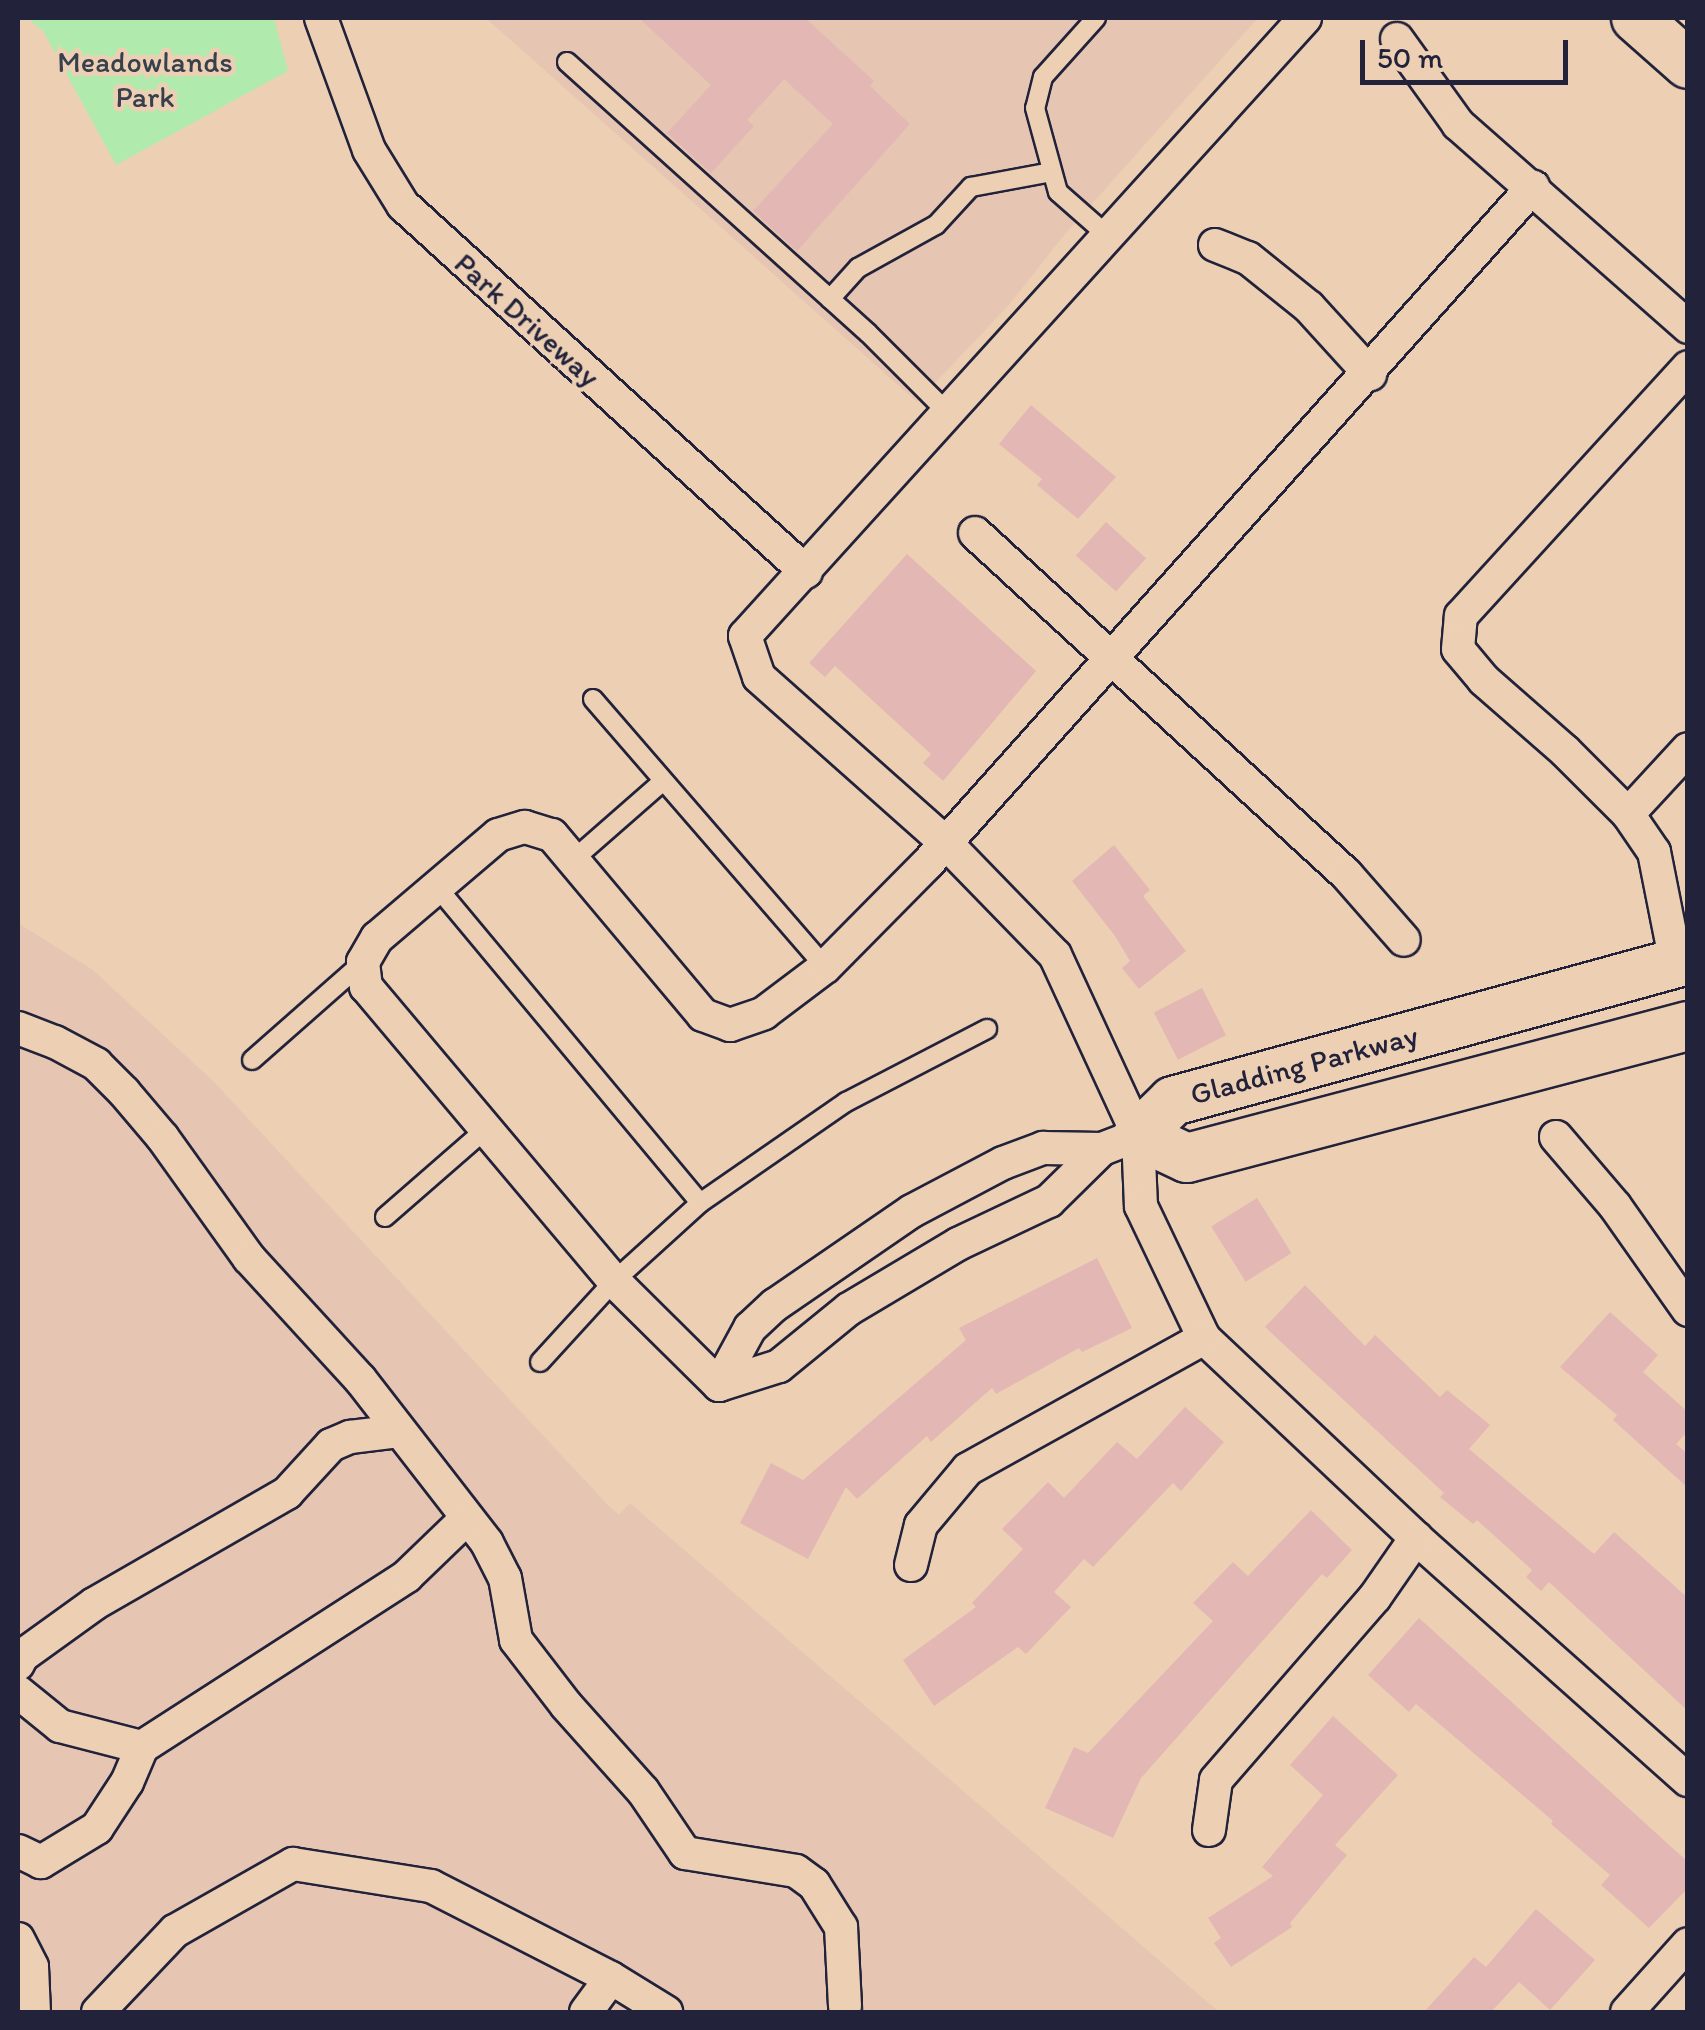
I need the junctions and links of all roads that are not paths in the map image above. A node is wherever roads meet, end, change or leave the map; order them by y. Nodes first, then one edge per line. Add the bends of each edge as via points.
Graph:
1 (321, 18) edge
2 (1096, 18) edge
3 (1305, 18) edge
4 (1636, 18) edge
5 (1397, 39) dead end
6 (567, 62) dead end
7 (1688, 64) edge
8 (1052, 172) junction
9 (1533, 187) junction
10 (1108, 236) junction
11 (1216, 246) dead end
12 (830, 299) junction
13 (1688, 328) edge
14 (1688, 366) edge
15 (1370, 374) junction
16 (948, 414) junction
17 (976, 533) dead end
18 (806, 572) junction
19 (1110, 661) junction
20 (593, 699) dead end
21 (1688, 750) edge
22 (662, 782) junction
23 (1628, 814) junction
24 (946, 843) junction
25 (573, 860) junction
26 (438, 887) junction
27 (1404, 940) dead end
28 (1682, 961) edge
29 (363, 962) junction
30 (825, 967) junction
31 (1688, 1026) edge
32 (18, 1028) edge
33 (987, 1028) dead end
34 (252, 1060) dead end
35 (486, 1129) junction
36 (1556, 1137) dead end
37 (1120, 1142) junction
38 (700, 1203) junction
39 (385, 1217) dead end
40 (614, 1281) junction
41 (1688, 1310) edge
42 (1204, 1338) junction
43 (540, 1362) dead end
44 (719, 1385) junction
45 (399, 1432) junction
46 (467, 1518) junction
47 (1416, 1538) junction
48 (911, 1565) dead end
49 (18, 1664) edge
50 (18, 1692) edge
51 (142, 1747) junction
52 (1688, 1780) edge
53 (1210, 1830) dead end
54 (18, 1851) edge
55 (18, 1939) edge
56 (1688, 1944) edge
57 (611, 1978) junction
58 (847, 2010) edge
59 (34, 2012) edge
60 (98, 2012) edge
61 (586, 2012) edge
62 (666, 2012) edge
63 (1627, 2012) edge

1 - 18 street, Park Driveway via 369,150 402,205
2 - 8 lane via 1036,91
3 - 10 street
4 - 7 street
5 - 9 street via 1458,124
6 - 12 lane
8 - 10 lane via 1058,192
8 - 12 lane via 970,187 936,224 858,268
9 - 13 street
9 - 15 street
10 - 16 street
11 - 15 street via 1248,258 1309,306
12 - 16 lane
14 - 23 street via 1461,616 1458,649 1484,680
15 - 19 street
16 - 18 street
17 - 19 street
18 - 24 street via 746,636 759,677
19 - 24 street
19 - 27 street via 1348,874
20 - 22 lane
21 - 23 street
22 - 25 lane
22 - 30 lane
23 - 28 street via 1654,852
24 - 30 street
24 - 37 street via 1055,955 1101,1063
25 - 26 street via 552,835 525,827 498,835
25 - 30 street via 703,1015 730,1025 764,1013
26 - 29 street via 377,938
26 - 38 lane
28 - 37 street, Gladding Parkway via 1172,1101
29 - 34 lane
29 - 35 street via 366,987
31 - 37 street, Gladding Parkway via 1188,1158
32 - 45 street via 96,1064 124,1092 249,1258 360,1379
33 - 38 lane via 846,1102
35 - 39 lane
35 - 40 street
36 - 41 street via 1615,1206
37 - 42 street via 1140,1206
37 - 44 street via 1049,1201 958,1244 849,1309 780,1366
37 - 44 street via 1044,1148 912,1211 775,1305 750,1328
38 - 40 lane
40 - 43 lane
40 - 44 street
42 - 47 street
42 - 48 street via 968,1469 921,1525
45 - 46 street
45 - 49 street via 331,1446 287,1493 94,1604
46 - 51 street via 407,1576
46 - 58 street via 506,1578 516,1640 685,1853 796,1872 814,1884 841,1928
47 - 52 street
47 - 53 street via 1374,1597 1216,1780
50 - 51 street via 60,1726
51 - 54 street via 96,1828 41,1862
55 - 59 street via 32,1966
56 - 63 street
57 - 60 street via 431,1886 293,1864 174,1931
57 - 61 street
57 - 62 street

